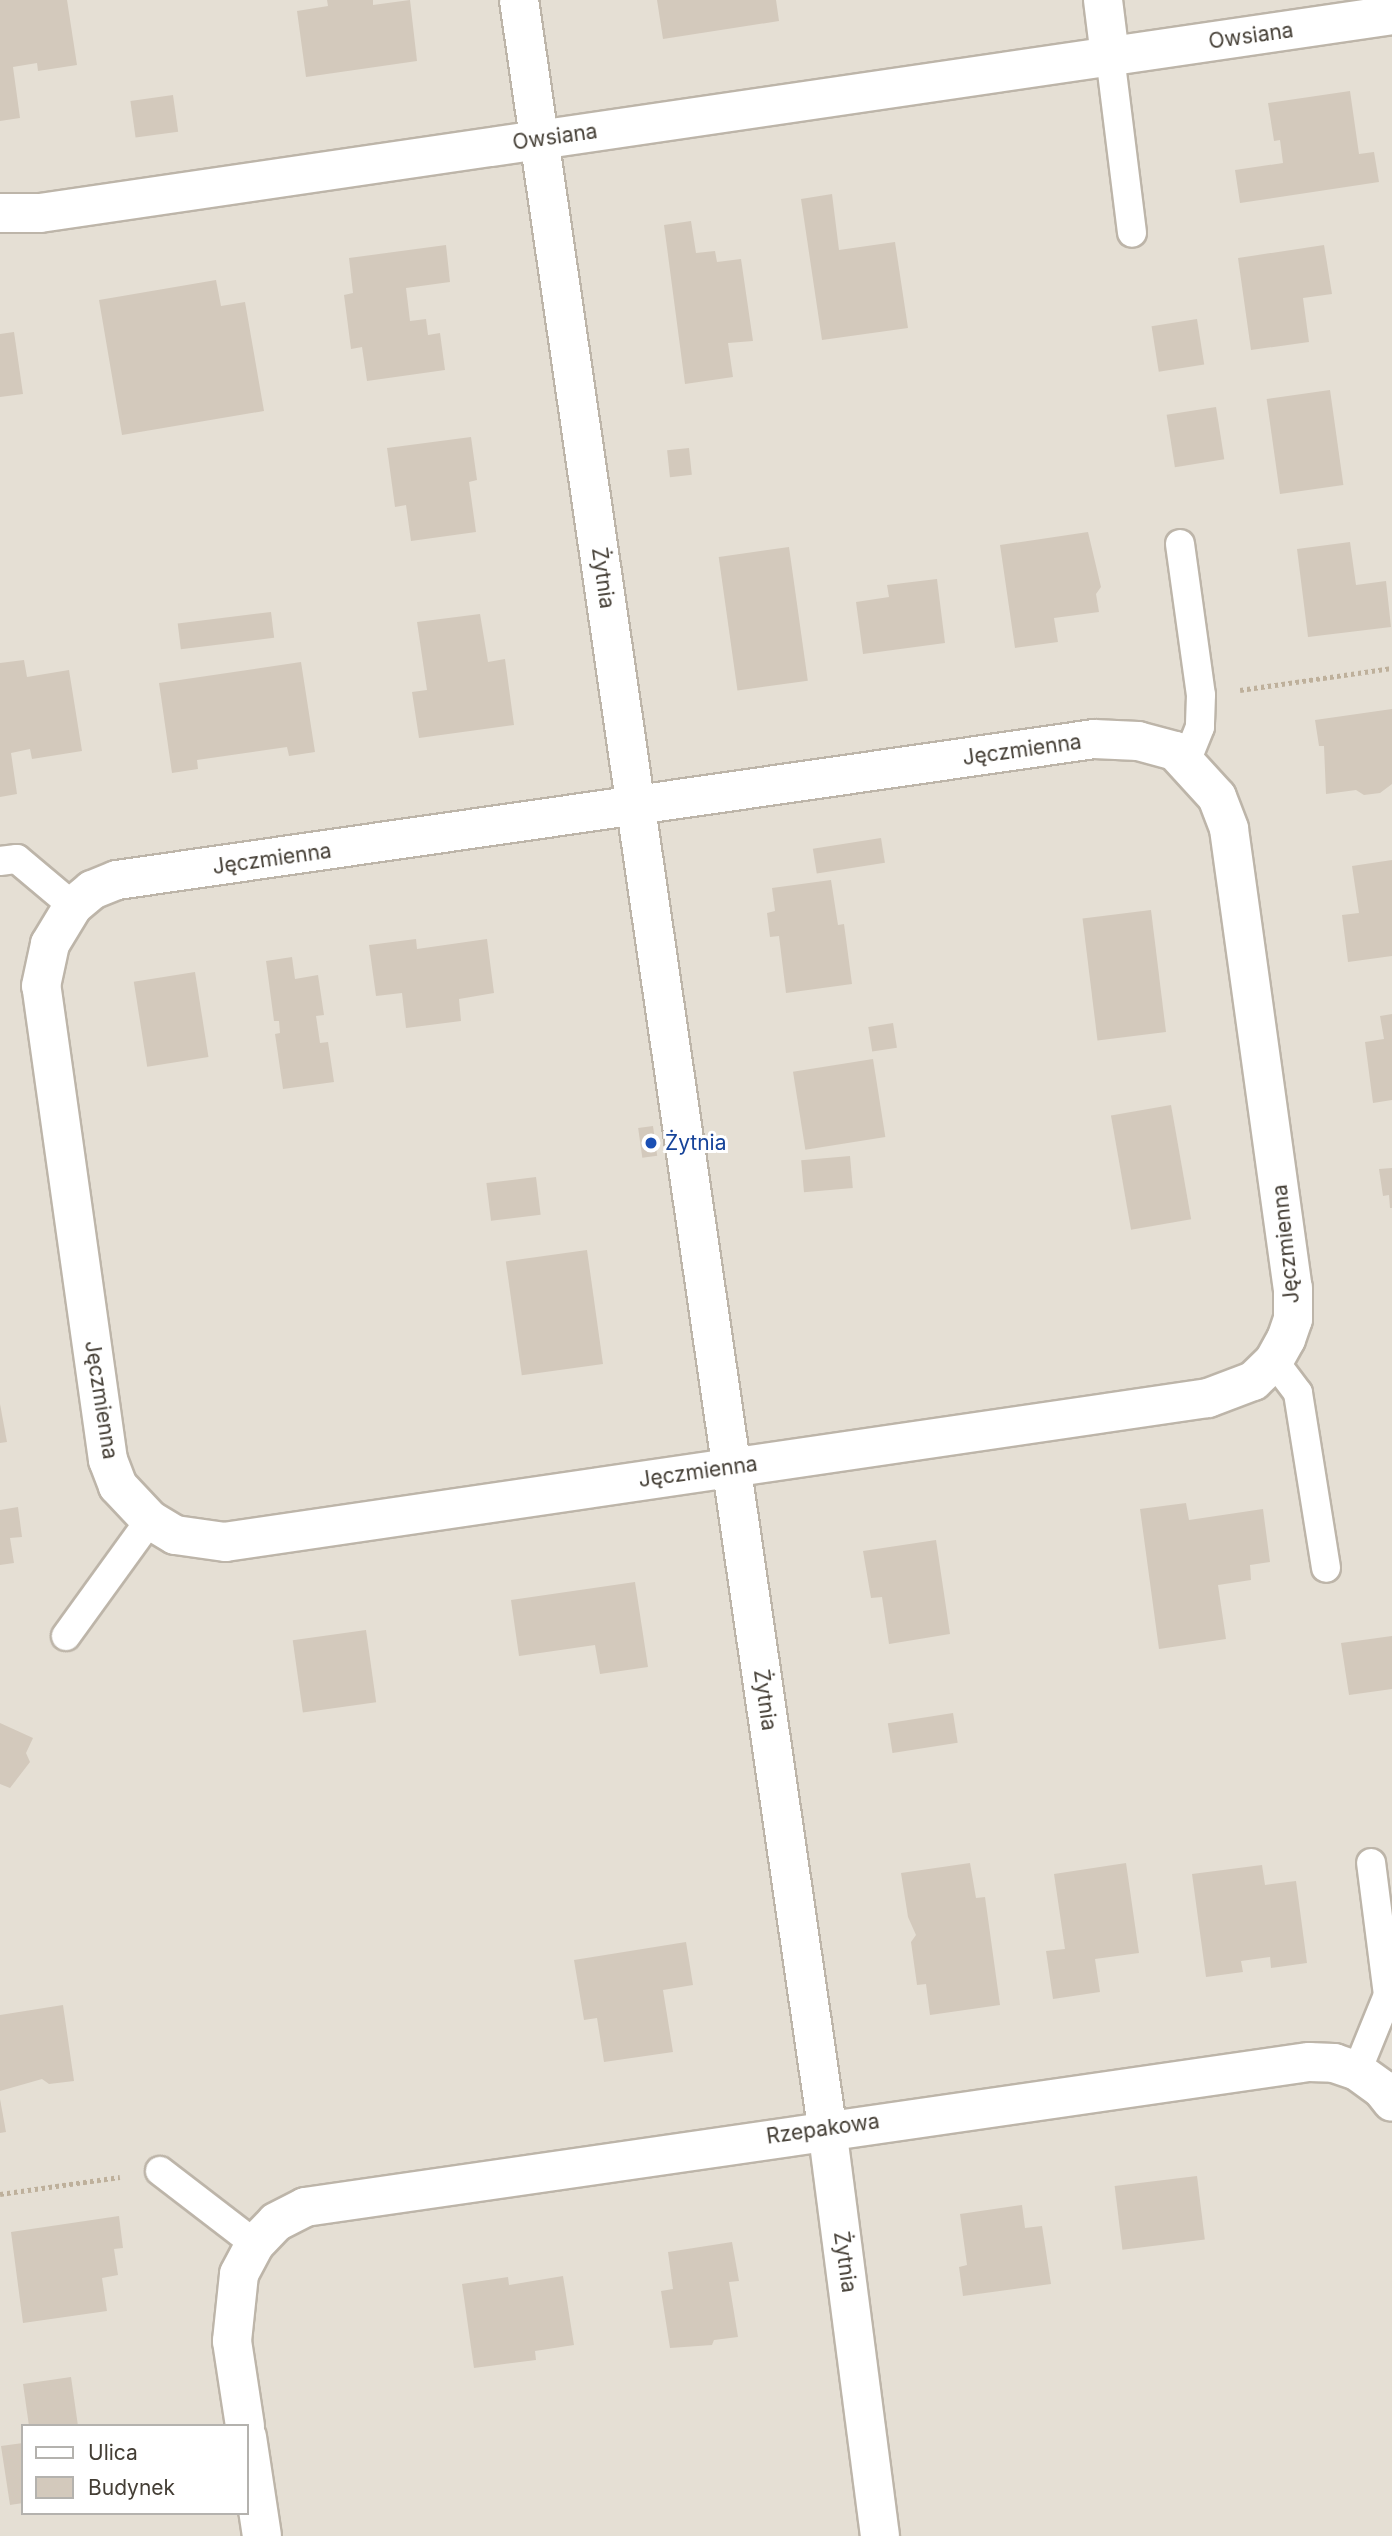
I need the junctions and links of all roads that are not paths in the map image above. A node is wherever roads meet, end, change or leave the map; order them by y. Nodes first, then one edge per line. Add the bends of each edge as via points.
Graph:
1 (519, 0) edge
2 (1103, 0) edge
3 (1392, 15) edge
4 (1110, 56) junction
5 (540, 139) junction
6 (0, 213) edge
7 (1132, 233) dead end
8 (1180, 544) dead end
9 (1187, 760) junction
10 (636, 807) junction
11 (0, 861) edge
12 (73, 906) junction
13 (1274, 1361) junction
14 (732, 1467) junction
15 (150, 1521) junction
16 (1326, 1568) dead end
17 (66, 1636) dead end
18 (1371, 1863) dead end
19 (1357, 2071) junction
20 (1392, 2102) edge
21 (827, 2128) junction
22 (160, 2171) road end
23 (255, 2244) junction
24 (245, 2424) edge
25 (248, 2444) edge
26 (883, 2533) edge
27 (262, 2536) edge

1 - 5 street, Żytnia
2 - 4 street
3 - 4 street, Owsiana
4 - 5 street, Owsiana
4 - 7 lane
5 - 6 street, Owsiana via 40,213
5 - 10 street, Żytnia
8 - 9 lane via 1201,695 1200,727
9 - 10 street, Jęczmienna via 1161,745 1094,740
9 - 13 street, Jęczmienna via 1217,797 1229,829 1293,1288 1293,1318
10 - 12 street, Jęczmienna via 117,880 92,890
10 - 14 street, Żytnia
11 - 12 lane via 17,859
12 - 15 street, Jęczmienna via 50,944 41,986 108,1460 118,1486
13 - 14 street, Jęczmienna via 1253,1381 1209,1398
13 - 16 lane via 1298,1393
14 - 15 street, Jęczmienna via 225,1542 175,1535
14 - 21 street, Żytnia
15 - 17 lane
18 - 19 lane via 1388,1994
19 - 20 street, Rzepakowa via 1382,2088
19 - 21 street, Rzepakowa via 1334,2063 1309,2062
21 - 23 street, Rzepakowa via 305,2207 276,2222
21 - 26 street, Żytnia
22 - 23 lane
23 - 24 street, Rzepakowa via 239,2274 232,2309
25 - 27 street

